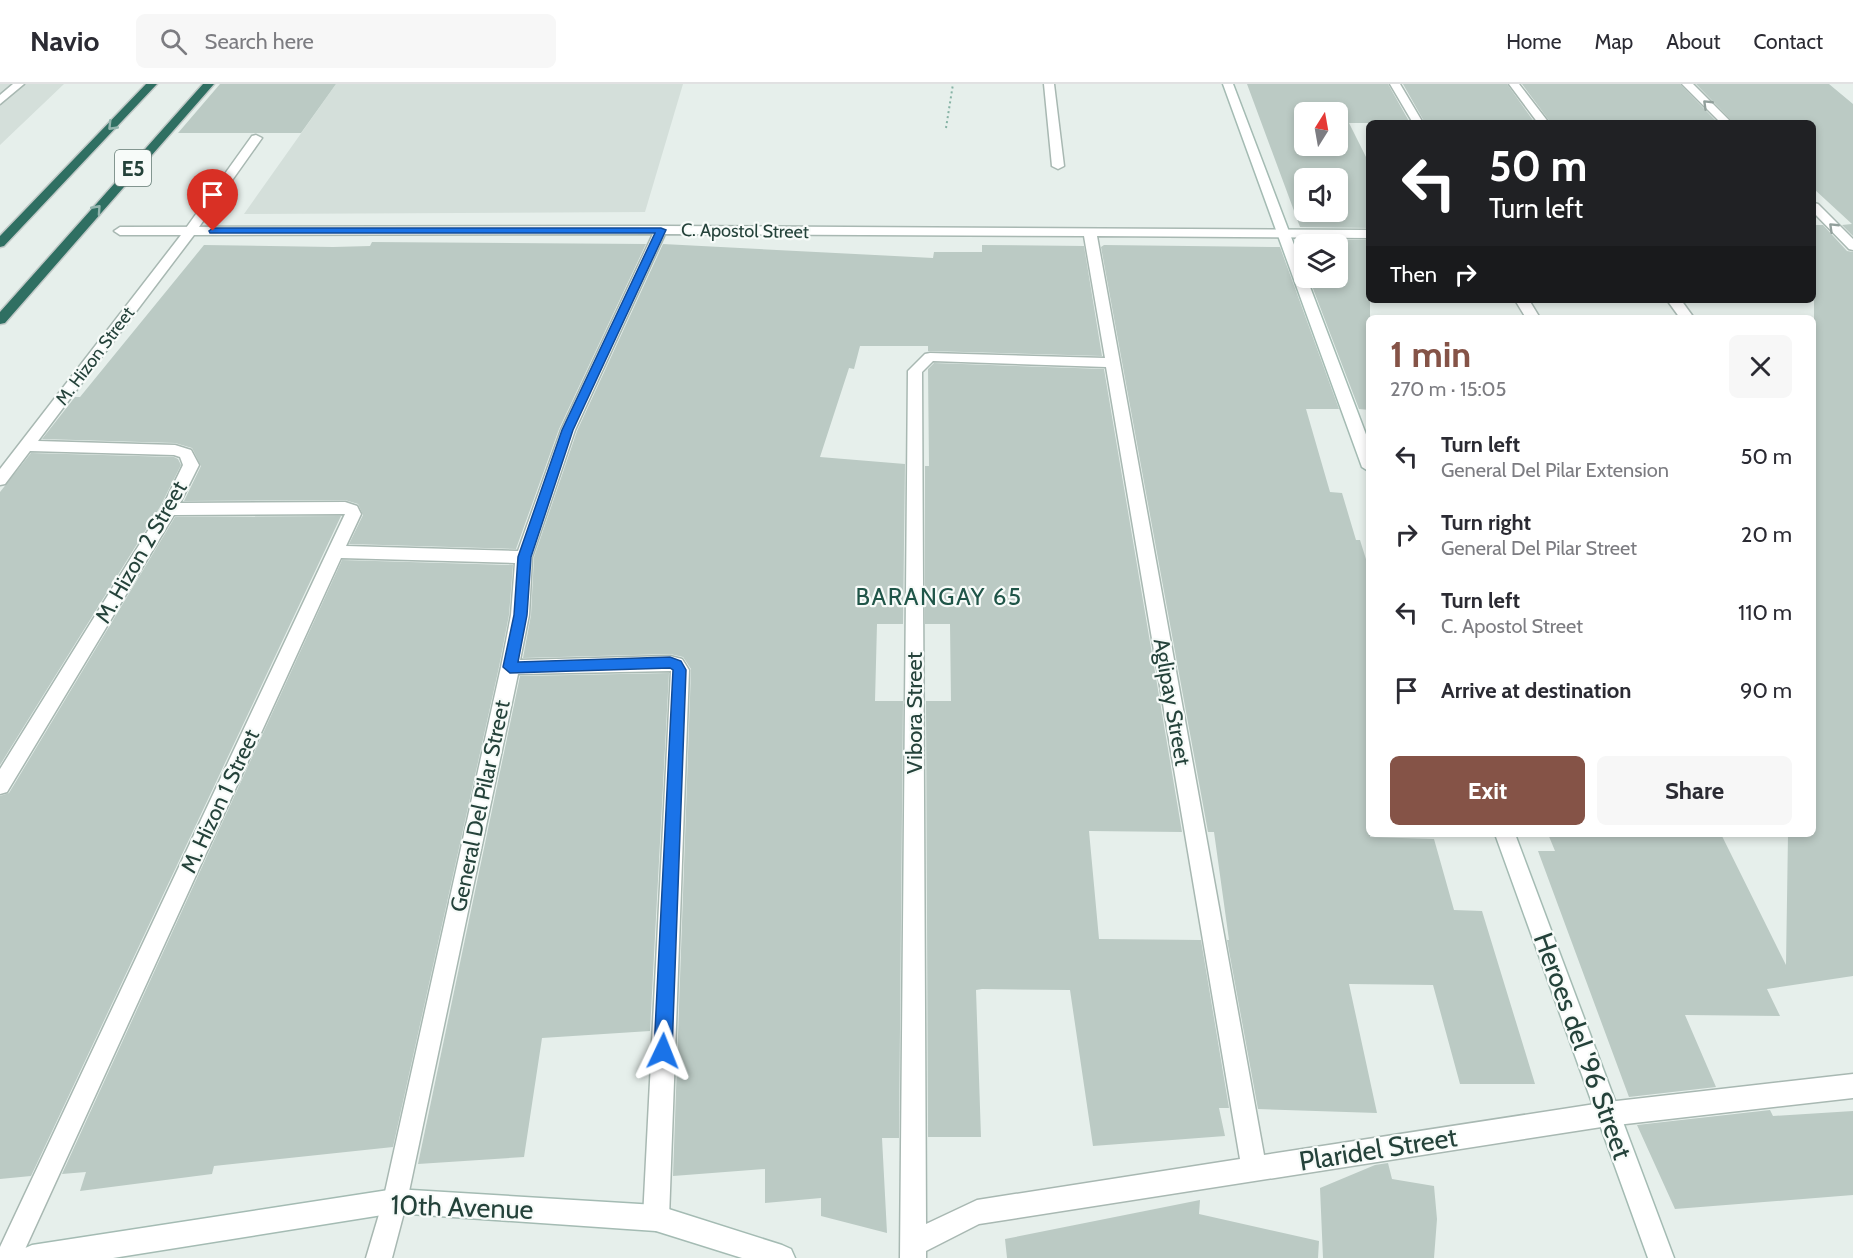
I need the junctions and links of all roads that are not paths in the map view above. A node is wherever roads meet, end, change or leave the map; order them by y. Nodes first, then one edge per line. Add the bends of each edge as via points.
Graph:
1 (19, 84) edge
2 (152, 84) edge
3 (209, 84) edge
4 (1049, 84) edge
5 (1228, 84) edge
6 (1395, 84) edge
7 (1514, 84) edge
8 (1687, 84) edge
9 (0, 101) edge
10 (1416, 120) edge
11 (1542, 120) edge
12 (1724, 120) edge
13 (256, 138) dead end
14 (1058, 166) dead end
15 (1816, 209) edge
16 (661, 230) junction
17 (120, 231) dead end
18 (190, 231) junction
19 (1090, 234) junction
20 (1284, 234) junction
21 (1366, 234) edge
22 (0, 243) edge
23 (1853, 246) edge
24 (57, 252) junction
25 (0, 320) edge
26 (0, 332) edge
27 (1112, 363) junction
28 (27, 446) junction
29 (1366, 456) edge
30 (0, 480) edge
31 (169, 509) junction
32 (336, 552) junction
33 (524, 557) junction
34 (510, 667) junction
35 (0, 786) edge
36 (1506, 837) edge
37 (1853, 1086) edge
38 (1608, 1114) junction
39 (1254, 1169) junction
40 (395, 1201) junction
41 (656, 1218) junction
42 (912, 1251) edge
43 (8, 1258) edge
44 (32, 1258) edge
45 (380, 1258) edge
46 (782, 1258) edge
47 (1660, 1258) edge

1 - 9 street
2 -> 22 highway, E5
24 -> 3 highway, E5
4 - 14 street
5 - 20 street
6 - 10 street
7 - 11 street
12 -> 8 street
13 - 18 street, M. Hizon Street
23 -> 15 street
16 - 18 street, C. Apostol Street
16 - 19 street, C. Apostol Street
16 - 33 street, General Del Pilar Street via 568,430
17 - 18 street, C. Apostol Street
18 - 28 street, M. Hizon Street
19 - 20 street, C. Apostol Street
19 - 27 street, Aglipay Street
20 - 21 street, C. Apostol Street
20 - 29 street
24 - 25 highway, E5
24 - 26 highway
27 - 39 street, Aglipay Street
27 - 42 street, Vibora Street via 930,357 915,370
28 - 30 street, M. Hizon Street
28 - 31 street, M. Hizon 2 Street via 175,450 186,454 191,465
31 - 32 street, M. Hizon 1 Street via 351,510 353,514
31 - 35 street, M. Hizon 2 Street
32 - 33 street
32 - 43 street, M. Hizon 1 Street
33 - 34 street, General Del Pilar Street via 520,615
34 - 40 street, General Del Pilar Street
34 - 41 street via 670,663 680,670
36 - 38 street, Heroes del '96 Street
37 - 38 street, Plaridel Street
38 - 39 street, Plaridel Street
38 - 47 street, Heroes del '96 Street
39 - 42 street, Plaridel Street via 977,1212
40 - 41 street, 10th Avenue
40 - 44 street, 10th Avenue
40 - 45 street, General Del Pilar Street
41 - 46 street, 10th Avenue

